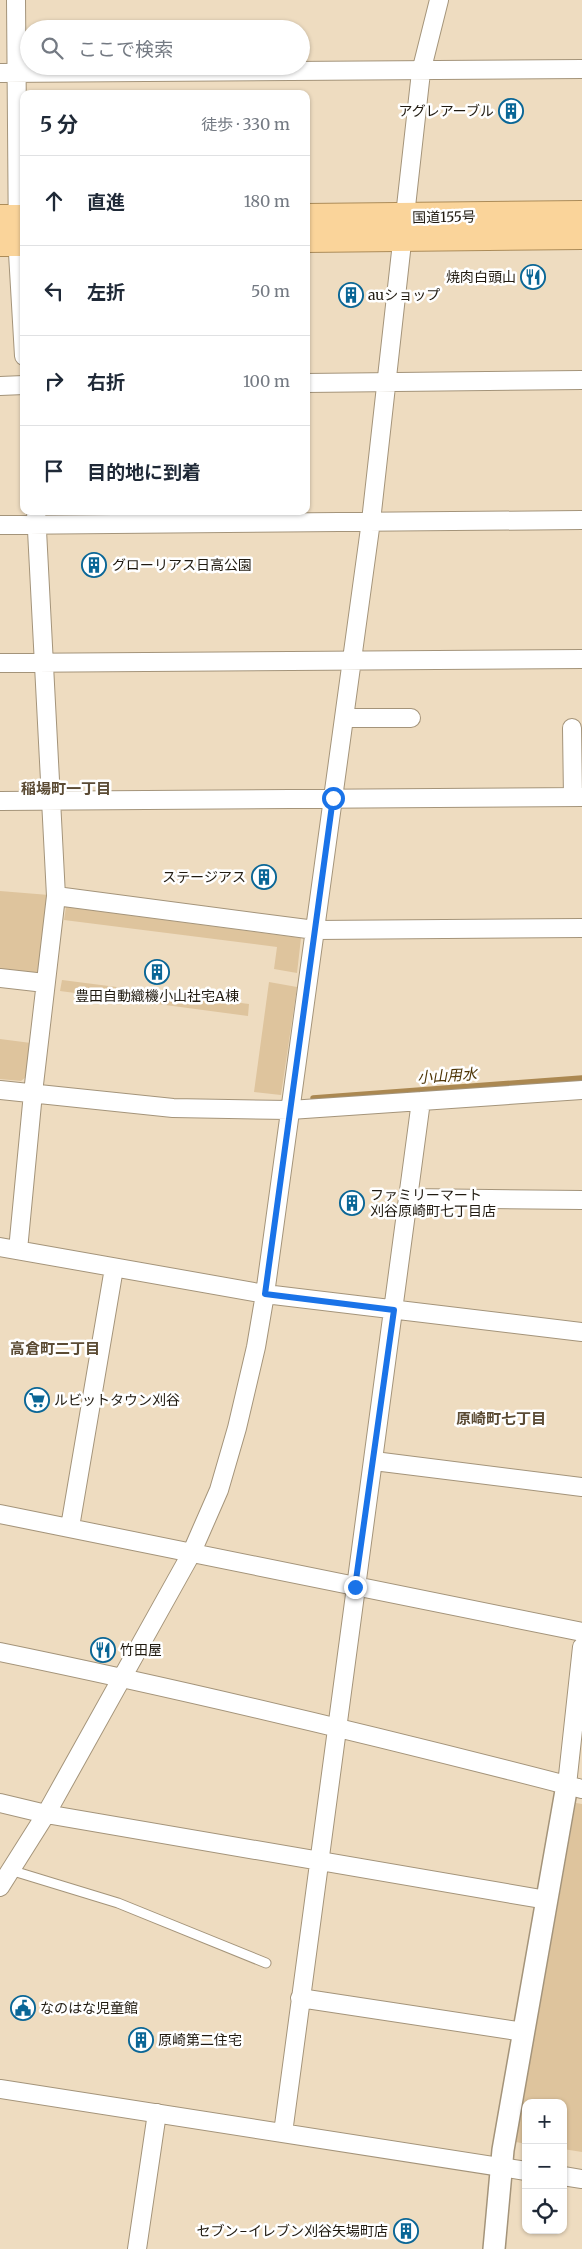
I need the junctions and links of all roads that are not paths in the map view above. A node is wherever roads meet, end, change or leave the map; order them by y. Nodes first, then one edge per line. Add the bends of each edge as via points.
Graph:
1 (16, 0) edge
2 (440, 0) edge
3 (582, 69) edge
4 (310, 72) edge
5 (421, 72) junction
6 (8, 73) edge
7 (582, 215) edge
8 (310, 218) edge
9 (403, 227) junction
10 (14, 230) edge
11 (582, 235) edge
12 (310, 238) edge
13 (20, 306) edge
14 (582, 380) edge
15 (387, 382) junction
16 (310, 383) edge
17 (20, 385) edge
18 (0, 386) edge
19 (37, 518) edge
20 (582, 520) edge
21 (371, 521) junction
22 (0, 525) edge
23 (582, 659) edge
24 (351, 660) junction
25 (43, 663) junction
26 (0, 664) edge
27 (344, 718) junction
28 (411, 718) dead end
29 (572, 728) dead end
30 (577, 797) edge
31 (333, 798) junction
32 (50, 800) junction
33 (0, 801) edge
34 (56, 896) junction
35 (582, 928) edge
36 (315, 930) junction
37 (0, 978) edge
38 (45, 983) junction
39 (0, 1090) edge
40 (582, 1090) edge
41 (33, 1093) junction
42 (420, 1102) junction
43 (290, 1110) junction
44 (409, 1198) junction
45 (582, 1200) edge
46 (0, 1247) edge
47 (18, 1250) junction
48 (114, 1268) junction
49 (265, 1294) junction
50 (394, 1310) junction
51 (582, 1332) edge
52 (374, 1460) junction
53 (582, 1487) edge
54 (0, 1514) edge
55 (70, 1527) junction
56 (191, 1554) junction
57 (355, 1587) junction
58 (582, 1632) edge
59 (582, 1647) edge
60 (0, 1652) edge
61 (123, 1677) junction
62 (336, 1727) junction
63 (575, 1787) edge
64 (0, 1803) edge
65 (46, 1814) junction
66 (318, 1861) junction
67 (10, 1870) junction
68 (0, 1887) edge
69 (547, 1900) junction
70 (266, 1963) dead end
71 (300, 1998) junction
72 (524, 2032) junction
73 (0, 2089) edge
74 (157, 2114) junction
75 (283, 2133) junction
76 (501, 2168) junction
77 (522, 2171) edge
78 (567, 2177) edge
79 (582, 2179) edge
80 (137, 2249) edge
81 (494, 2249) edge

1 - 6 street
2 - 5 street
3 - 5 street
4 - 5 street
5 - 9 street
6 - 10 street
7 - 9 highway, 国道155号
8 - 9 highway, 国道155号
9 - 11 highway, 国道155号
9 - 12 highway, 国道155号
9 - 15 street
10 - 13 street
14 - 15 street
15 - 16 street
15 - 21 street
17 - 18 street
19 - 21 street
19 - 22 street
19 - 25 street
20 - 21 street
21 - 24 street
23 - 24 street
24 - 25 street
24 - 27 street
25 - 26 street
25 - 32 street
27 - 28 street
27 - 31 street
29 - 30 street
30 - 31 street
31 - 32 street
31 - 36 street
32 - 33 street
32 - 34 street
34 - 36 street
34 - 38 street
35 - 36 street
36 - 43 street
37 - 38 street
38 - 41 street
39 - 41 street
40 - 42 street
41 - 43 street via 173,1108
41 - 47 street
42 - 43 street
42 - 44 street
43 - 49 street
44 - 45 street
44 - 50 street
46 - 47 street
47 - 48 street
48 - 49 street
48 - 55 street
49 - 50 street
49 - 56 street via 237,1428 219,1490
50 - 51 street
50 - 52 street
52 - 53 street
52 - 57 street
54 - 55 street
55 - 56 street
56 - 57 street
56 - 61 street
57 - 58 street
57 - 62 street
59 - 63 street
60 - 61 street
61 - 62 street
61 - 65 street
62 - 63 street
62 - 66 street
63 - 69 street
64 - 65 street
65 - 66 street
65 - 67 street
66 - 69 street
66 - 71 street
67 - 68 street
67 - 70 lane via 118,1903
69 - 72 street
71 - 72 street
71 - 75 street
72 - 76 street
73 - 74 street
74 - 75 street
74 - 80 street
75 - 76 street
76 - 77 street
76 - 81 street
78 - 79 street

